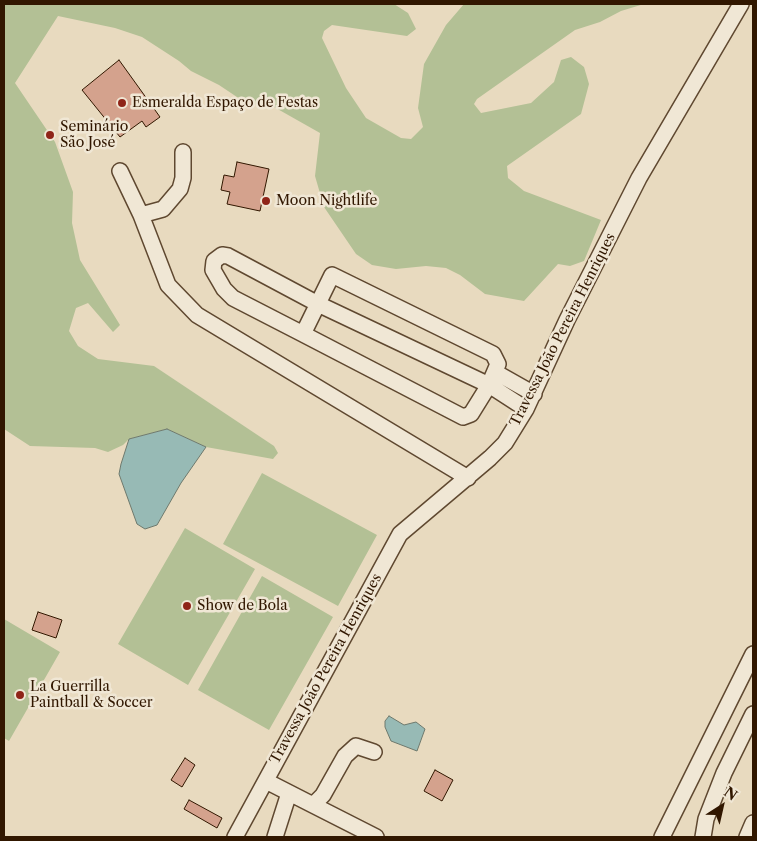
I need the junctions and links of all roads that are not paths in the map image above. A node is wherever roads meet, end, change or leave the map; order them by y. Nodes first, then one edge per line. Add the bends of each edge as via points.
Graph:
1 (741, 4) edge
2 (183, 152) dead end
3 (120, 171) dead end
4 (141, 215) junction
5 (318, 304) junction
6 (303, 334) junction
7 (492, 378) junction
8 (534, 394) junction
9 (526, 409) junction
10 (468, 478) junction
11 (753, 654) edge
12 (753, 714) edge
13 (374, 752) dead end
14 (266, 781) junction
15 (289, 794) junction
16 (313, 805) junction
17 (753, 823) edge
18 (235, 837) edge
19 (275, 837) edge
20 (376, 837) edge
21 (662, 837) edge
22 (703, 837) edge
23 (747, 837) edge

1 - 8 street, Travessa João Pereira Henriques via 639,178 567,320
2 - 4 street via 180,189 163,209
3 - 4 street
4 - 10 street via 168,285 196,315
5 - 6 street
5 - 6 street via 228,256 222,255 214,260 212,270 233,298
5 - 7 street
5 - 7 street via 330,278 336,275 494,354 498,364
6 - 7 street via 463,417 471,414
7 - 8 street
7 - 9 street
8 - 9 street, Travessa João Pereira Henriques
9 - 10 street, Travessa João Pereira Henriques via 505,443
10 - 14 street, Travessa João Pereira Henriques via 400,534
11 - 21 street
12 - 22 street via 724,773 706,819
13 - 16 street via 356,746 345,756 323,795
14 - 15 street
14 - 18 street, Travessa João Pereira Henriques
15 - 16 street
15 - 19 street
16 - 20 street
17 - 23 street

